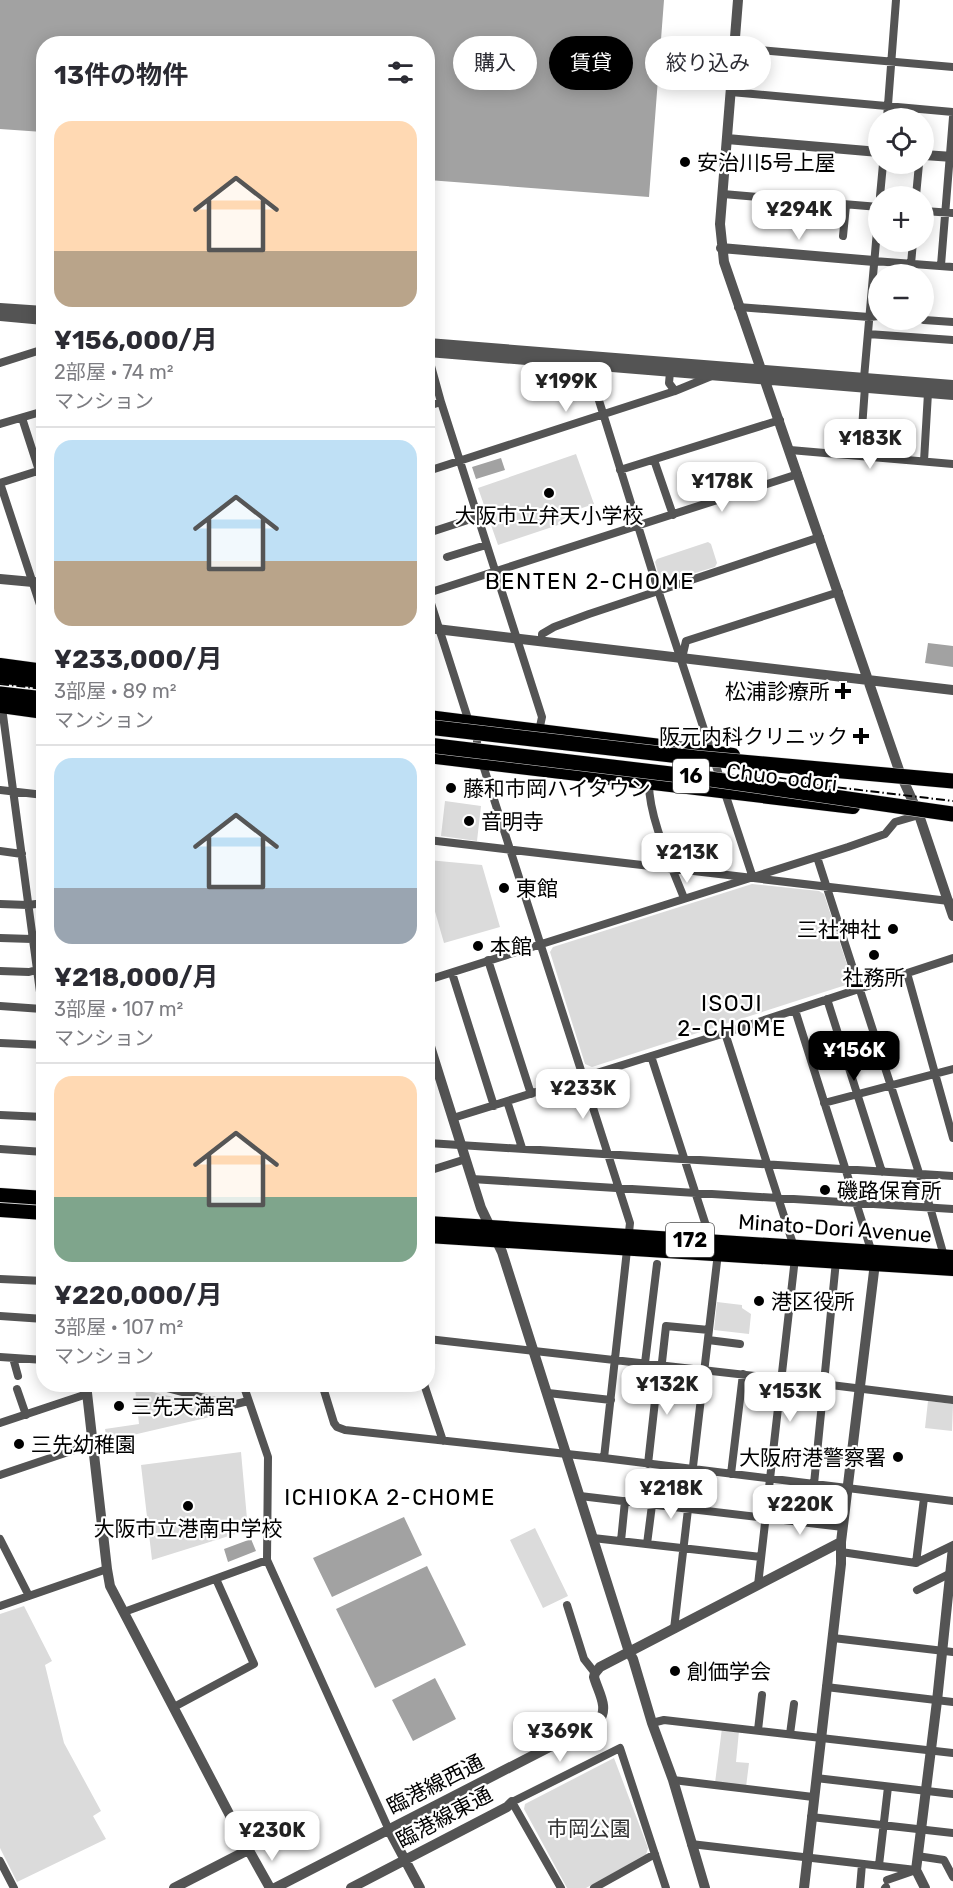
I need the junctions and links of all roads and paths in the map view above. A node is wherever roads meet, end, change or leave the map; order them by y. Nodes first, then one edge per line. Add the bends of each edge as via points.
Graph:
1 (738, 0) edge
2 (896, 0) edge
3 (736, 36) edge
4 (771, 51) edge
5 (891, 61) junction
6 (953, 67) edge
7 (731, 92) joint
8 (888, 105) junction
9 (888, 108) edge
10 (953, 112) edge
11 (953, 117) edge
12 (727, 139) junction
13 (868, 151) edge
14 (934, 156) edge
15 (951, 157) edge
16 (723, 194) junction
17 (846, 205) junction
18 (868, 207) edge
19 (934, 211) edge
20 (949, 212) edge
21 (843, 236) dead end
22 (721, 248) junction
23 (875, 252) edge
24 (912, 252) edge
25 (874, 261) junction
26 (874, 264) edge
27 (911, 264) joint
28 (934, 265) edge
29 (941, 265) junction
30 (953, 267) edge
31 (738, 307) junction
32 (0, 308) edge
33 (36, 310) edge
34 (0, 316) edge
35 (868, 317) edge
36 (36, 319) edge
37 (934, 321) edge
38 (953, 322) edge
39 (868, 330) edge
40 (868, 334) junction
41 (953, 340) edge
42 (435, 344) edge
43 (36, 352) edge
44 (435, 353) edge
45 (587, 360) junction
46 (0, 363) edge
47 (670, 372) junction
48 (715, 375) junction
49 (762, 375) junction
50 (435, 379) edge
51 (864, 382) junction
52 (953, 385) edge
53 (675, 392) junction
54 (928, 393) junction
55 (953, 395) edge
56 (441, 402) junction
57 (435, 404) edge
58 (36, 414) edge
59 (603, 415) junction
60 (22, 418) junction
61 (780, 420) junction
62 (0, 424) edge
63 (790, 450) junction
64 (36, 456) edge
65 (860, 456) junction
66 (654, 460) junction
67 (459, 461) junction
68 (924, 461) junction
69 (953, 464) edge
70 (435, 469) edge
71 (620, 470) junction
72 (36, 472) edge
73 (798, 474) junction
74 (673, 515) junction
75 (477, 517) junction
76 (638, 526) junction
77 (435, 531) edge
78 (820, 537) junction
79 (486, 545) junction
80 (447, 557) dead end
81 (495, 572) junction
82 (0, 579) edge
83 (32, 582) junction
84 (36, 582) edge
85 (658, 590) junction
86 (435, 592) edge
87 (839, 592) junction
88 (36, 594) edge
89 (435, 628) edge
90 (435, 633) edge
91 (516, 639) junction
92 (542, 642) junction
93 (681, 658) junction
94 (0, 665) edge
95 (36, 670) edge
96 (0, 676) edge
97 (36, 680) edge
98 (869, 681) junction
99 (953, 690) edge
100 (0, 694) edge
101 (36, 698) edge
102 (0, 705) edge
103 (36, 711) edge
104 (435, 718) edge
105 (469, 722) junction
106 (435, 728) edge
107 (540, 730) junction
108 (435, 746) edge
109 (710, 751) junction
110 (4, 752) edge
111 (435, 757) edge
112 (482, 762) junction
113 (900, 773) junction
114 (953, 779) edge
115 (649, 781) junction
116 (0, 790) edge
117 (725, 790) junction
118 (13, 791) junction
119 (36, 794) edge
120 (919, 815) junction
121 (953, 817) edge
122 (435, 841) edge
123 (510, 849) junction
124 (0, 851) edge
125 (22, 854) junction
126 (817, 857) junction
127 (672, 869) junction
128 (753, 878) junction
129 (826, 886) junction
130 (684, 898) junction
131 (949, 901) junction
132 (0, 904) edge
133 (36, 904) edge
134 (28, 905) junction
135 (953, 916) edge
136 (0, 938) edge
137 (32, 939) junction
138 (541, 944) junction
139 (36, 954) edge
140 (953, 958) edge
141 (488, 960) junction
142 (36, 970) edge
143 (0, 971) edge
144 (452, 973) junction
145 (907, 973) junction
146 (435, 978) edge
147 (858, 988) junction
148 (827, 999) junction
149 (0, 1006) edge
150 (36, 1009) edge
151 (795, 1010) junction
152 (725, 1033) junction
153 (0, 1043) edge
154 (36, 1045) edge
155 (651, 1056) junction
156 (435, 1062) edge
157 (953, 1069) edge
158 (935, 1074) junction
159 (583, 1077) junction
160 (890, 1086) junction
161 (531, 1094) junction
162 (857, 1095) junction
163 (507, 1101) junction
164 (824, 1103) junction
165 (494, 1106) junction
166 (0, 1114) edge
167 (36, 1116) edge
168 (453, 1118) junction
169 (953, 1138) edge
170 (435, 1143) edge
171 (462, 1144) junction
172 (522, 1148) junction
173 (0, 1149) edge
174 (36, 1151) edge
175 (608, 1154) junction
176 (683, 1158) junction
177 (466, 1159) junction
178 (766, 1165) junction
179 (435, 1169) edge
180 (845, 1169) junction
181 (882, 1172) junction
182 (919, 1174) junction
183 (953, 1176) edge
184 (472, 1179) junction
185 (619, 1188) junction
186 (696, 1192) junction
187 (0, 1195) edge
188 (36, 1197) edge
189 (778, 1199) junction
190 (856, 1203) junction
191 (930, 1207) junction
192 (953, 1209) edge
193 (0, 1210) edge
194 (36, 1212) edge
195 (435, 1224) edge
196 (494, 1234) junction
197 (435, 1236) edge
198 (629, 1242) junction
199 (714, 1247) junction
200 (794, 1253) junction
201 (873, 1257) junction
202 (949, 1257) edge
203 (836, 1261) junction
204 (657, 1264) dead end
205 (953, 1269) edge
206 (0, 1279) edge
207 (36, 1281) edge
208 (0, 1316) edge
209 (36, 1318) edge
210 (709, 1330) junction
211 (708, 1340) junction
212 (435, 1341) edge
213 (740, 1344) dead end
214 (534, 1351) junction
215 (0, 1357) edge
216 (13, 1358) junction
217 (36, 1359) edge
218 (616, 1360) junction
219 (645, 1363) junction
220 (659, 1365) junction
221 (704, 1370) junction
222 (742, 1374) junction
223 (18, 1376) dead end
224 (782, 1378) junction
225 (824, 1384) junction
226 (861, 1388) junction
227 (17, 1389) dead end
228 (79, 1392) edge
229 (86, 1392) edge
230 (183, 1392) edge
231 (245, 1392) edge
232 (324, 1392) edge
233 (427, 1392) edge
234 (548, 1393) junction
235 (611, 1400) junction
236 (953, 1400) edge
237 (248, 1401) junction
238 (26, 1415) junction
239 (0, 1424) edge
240 (442, 1441) junction
241 (92, 1444) junction
242 (566, 1454) junction
243 (604, 1458) junction
244 (648, 1464) junction
245 (693, 1469) junction
246 (731, 1474) junction
247 (0, 1475) edge
248 (770, 1479) junction
249 (814, 1484) junction
250 (849, 1488) junction
251 (580, 1496) junction
252 (924, 1498) junction
253 (625, 1501) junction
254 (953, 1501) edge
255 (652, 1505) junction
256 (688, 1509) junction
257 (766, 1517) junction
258 (843, 1527) junction
259 (593, 1538) junction
260 (0, 1539) edge
261 (621, 1541) junction
262 (647, 1544) junction
263 (953, 1546) edge
264 (841, 1547) junction
265 (684, 1549) junction
266 (761, 1557) junction
267 (267, 1560) junction
268 (916, 1563) junction
269 (106, 1569) junction
270 (952, 1573) edge
271 (216, 1579) junction
272 (758, 1585) junction
273 (917, 1590) dead end
274 (29, 1596) junction
275 (950, 1602) edge
276 (567, 1605) dead end
277 (0, 1606) edge
278 (124, 1612) junction
279 (674, 1629) junction
280 (833, 1638) junction
281 (629, 1652) junction
282 (948, 1652) edge
283 (595, 1673) junction
284 (826, 1687) junction
285 (750, 1701) dead end
286 (937, 1701) junction
287 (953, 1702) edge
288 (794, 1704) dead end
289 (174, 1707) junction
290 (652, 1723) junction
291 (758, 1730) junction
292 (790, 1734) junction
293 (820, 1737) junction
294 (931, 1750) junction
295 (953, 1753) edge
296 (816, 1778) junction
297 (673, 1780) junction
298 (888, 1786) junction
299 (926, 1791) junction
300 (953, 1794) edge
301 (813, 1797) junction
302 (512, 1802) junction
303 (811, 1817) junction
304 (953, 1822) edge
305 (883, 1825) junction
306 (389, 1830) junction
307 (921, 1830) junction
308 (952, 1833) edge
309 (691, 1844) junction
310 (248, 1850) junction
311 (655, 1854) junction
312 (917, 1856) junction
313 (807, 1857) junction
314 (404, 1860) junction
315 (0, 1861) edge
316 (862, 1864) junction
317 (879, 1865) junction
318 (916, 1869) junction
319 (953, 1877) edge
320 (886, 1885) edge
321 (14, 1888) edge
322 (174, 1888) edge
323 (272, 1888) edge
324 (351, 1888) edge
325 (420, 1888) edge
326 (561, 1888) edge
327 (594, 1888) edge
328 (666, 1888) edge
329 (705, 1888) edge
330 (804, 1888) edge
331 (860, 1888) edge
332 (925, 1888) edge

1 - 3 street
2 - 5 street
4 - 5 street
5 - 6 street
5 - 8 street
7 - 8 street
7 - 12 street
8 - 9 street
8 - 10 street
11 - 15 street
12 - 13 street
12 - 16 street
14 - 15 street
15 - 20 street
16 - 17 street
16 - 22 street
17 - 18 street
17 - 21 street
19 - 20 street
20 - 29 street
22 - 25 street
22 - 31 street
23 - 25 street
24 - 27 street
25 - 26 street
25 - 27 street
28 - 29 street
29 - 30 street
31 - 35 street
31 - 49 street
32 - 33 street
34 - 36 street
37 - 38 street
39 - 40 street
40 - 41 street
40 - 51 street
42 - 45 street
43 - 46 street
44 - 45 street
45 - 47 street
45 - 49 street
45 - 59 street
47 - 48 street
47 - 53 street via 669,383
48 - 49 street
48 - 53 street
49 - 51 street
49 - 61 street
50 - 56 street
51 - 52 street
51 - 54 street
51 - 65 street
53 - 59 street
54 - 55 street
54 - 68 street
56 - 57 street
56 - 67 street
58 - 60 street
59 - 67 street
59 - 71 street
60 - 62 street
60 - 64 street
61 - 63 street
61 - 66 street
63 - 65 street
63 - 73 street
65 - 68 street
66 - 71 street
66 - 74 street
67 - 70 street
67 - 75 street
68 - 69 street
71 - 76 street
72 - 83 street via 0,483
73 - 74 street
73 - 78 street
74 - 76 street
75 - 77 street
75 - 79 street
76 - 81 street
76 - 85 street
78 - 85 street
78 - 87 street
79 - 80 street
79 - 81 street
81 - 86 street
81 - 91 street
82 - 83 street
83 - 84 street
83 - 88 street
85 - 92 street via 554,627 542,634
85 - 93 street
87 - 93 street via 686,641
87 - 98 street
89 - 91 street
90 - 105 street
91 - 92 street
91 - 107 street via 542,717
92 - 93 street
93 - 98 street
93 - 109 street
94 - 95 main road
96 - 97 highway
98 - 99 street
98 - 113 street
100 - 101 highway
102 - 103 main road
102 - 110 street
104 - 105 main road, Chuo-odori
105 - 107 main road, Chuo-odori
105 - 112 street via 478,732 476,752
106 - 114 highway, 16, bridge via 697,759
107 - 109 main road, Chuo-odori
108 - 121 highway, 16, bridge via 696,777
109 - 113 main road, Chuo-odori via 810,766
109 - 117 street
110 - 118 street
111 - 112 main road, Chuo-odori
112 - 115 main road, Chuo-odori
112 - 123 street
113 - 114 main road, Chuo-odori
113 - 120 street
115 - 117 main road, Chuo-odori
115 - 127 street via 648,795
116 - 118 street
117 - 120 main road, Chuo-odori
117 - 128 street
118 - 119 street
118 - 125 street
120 - 121 main road, Chuo-odori
120 - 126 street via 896,822 885,834
120 - 131 street
122 - 123 street
123 - 127 street
123 - 138 street
124 - 125 street
125 - 134 street
126 - 128 street
126 - 129 street
127 - 128 street
127 - 130 street
128 - 129 street
128 - 130 street
129 - 131 street
129 - 147 street
130 - 138 street
131 - 135 street
132 - 134 street
133 - 134 street
134 - 137 street
136 - 137 street
137 - 139 street
138 - 141 street
138 - 159 street
140 - 145 street
141 - 144 street
141 - 161 street
142 - 143 street
144 - 146 street
144 - 165 street
145 - 147 street
145 - 158 street
147 - 148 street
147 - 160 street
148 - 151 street
148 - 162 street
149 - 150 street
151 - 152 street
151 - 164 street
152 - 155 street
152 - 178 street
153 - 154 street
155 - 159 street
155 - 176 street
156 - 168 street
157 - 158 street
158 - 160 street
158 - 169 street
159 - 161 street
159 - 175 street
160 - 162 street
160 - 182 street
161 - 163 street
162 - 164 street
162 - 181 street
163 - 165 street
163 - 172 street
164 - 180 street
165 - 168 street
166 - 167 street
168 - 171 street
170 - 171 street
171 - 172 street
171 - 177 street
172 - 175 street
173 - 174 street
175 - 176 street
175 - 185 street
176 - 178 street
176 - 186 street
177 - 179 street
177 - 184 street
178 - 180 street
178 - 189 street
180 - 181 street
180 - 190 street
181 - 182 street
182 - 183 street
182 - 191 street
184 - 185 street
184 - 196 street
185 - 186 street
185 - 198 street via 630,1223
186 - 189 street
186 - 199 street
187 - 188 main road
189 - 190 street
189 - 200 street
190 - 191 street
190 - 201 street
191 - 192 street
191 - 202 street
193 - 194 main road
195 - 196 main road, Minato-Dori Avenue / 172
196 - 197 main road, Minato-Dori Avenue / 172
196 - 198 main road, Minato-Dori Avenue / 172
196 - 214 street
198 - 199 main road, Minato-Dori Avenue / 172
198 - 218 street
199 - 200 main road, Minato-Dori Avenue / 172
199 - 210 street
200 - 201 main road, Minato-Dori Avenue / 172
200 - 203 main road, Minato-Dori Avenue / 172
200 - 224 street
201 - 202 main road, Minato-Dori Avenue / 172
201 - 203 main road, Minato-Dori Avenue / 172
201 - 205 main road, Minato-Dori Avenue / 172
201 - 226 street
203 - 225 street
204 - 219 street
206 - 207 street
208 - 209 street
210 - 211 street
210 - 220 street via 666,1326
211 - 213 street
211 - 221 street
212 - 214 street
214 - 218 street
214 - 234 street
215 - 216 street
216 - 217 street
216 - 223 street
218 - 219 street
218 - 235 street
219 - 220 street
220 - 221 street
220 - 244 street
221 - 222 street
221 - 245 street
222 - 224 street
222 - 246 street
224 - 225 street
224 - 248 street
225 - 226 street
225 - 249 street
226 - 236 street
226 - 250 street
227 - 238 street
228 - 238 street
229 - 241 street
230 - 237 street via 232,1405
231 - 237 street
232 - 240 street via 334,1423 340,1429
233 - 240 street
234 - 235 street
234 - 242 street
235 - 243 street
237 - 267 street via 268,1457
238 - 239 street
240 - 242 street
241 - 247 street
241 - 269 street
242 - 243 street
242 - 251 street
243 - 244 street
244 - 245 street
245 - 246 street
245 - 256 street
246 - 248 street
248 - 249 street
248 - 257 street
249 - 250 street
250 - 252 street
250 - 258 street
251 - 253 street
251 - 259 street
252 - 254 street
252 - 268 street
253 - 255 street
253 - 261 street
255 - 256 street
255 - 262 street
256 - 257 street
256 - 265 street
257 - 258 street
257 - 266 street
258 - 264 street
259 - 261 street
259 - 281 street
260 - 274 street
261 - 262 street
262 - 265 street
263 - 268 street
263 - 270 street
264 - 268 street
264 - 272 street
264 - 280 street
265 - 266 street
265 - 279 street
266 - 272 street
267 - 271 street
267 - 306 street
269 - 274 street
269 - 278 street
270 - 273 street
270 - 275 street
271 - 278 street
271 - 289 street via 254,1664
272 - 279 street
274 - 277 street
275 - 282 street
276 - 283 street via 584,1659
278 - 289 street
279 - 281 street
280 - 282 street
280 - 284 street
281 - 283 street
281 - 290 street
282 - 286 street
283 - 306 street, 臨港線西通 via 604,1708 598,1722
284 - 286 street
284 - 293 street
285 - 291 street via 761,1699
286 - 287 street
286 - 294 street
288 - 292 street
289 - 310 street
290 - 291 street via 664,1720
290 - 297 street
291 - 292 street
292 - 293 street
293 - 294 street
293 - 296 street
294 - 295 street
294 - 299 street
296 - 298 street
296 - 301 street
297 - 301 street
297 - 309 street
298 - 299 street
298 - 305 street
299 - 300 street
299 - 307 street
301 - 303 street
302 - 311 street, 臨港線東通 via 620,1748
302 - 314 street, 臨港線東通
302 - 326 street
303 - 305 street
303 - 313 street
304 - 308 street
305 - 307 street
305 - 317 street
306 - 314 street
306 - 323 street, 臨港線西通
307 - 308 street
307 - 312 street
309 - 313 street
309 - 329 street
310 - 322 street
310 - 323 street
311 - 327 street
311 - 328 street
312 - 318 street
312 - 319 street via 944,1860
313 - 316 street
313 - 330 street
314 - 324 street, 臨港線東通
314 - 325 street
315 - 321 street
316 - 317 street
316 - 331 street
317 - 318 street
318 - 320 street
318 - 332 street

